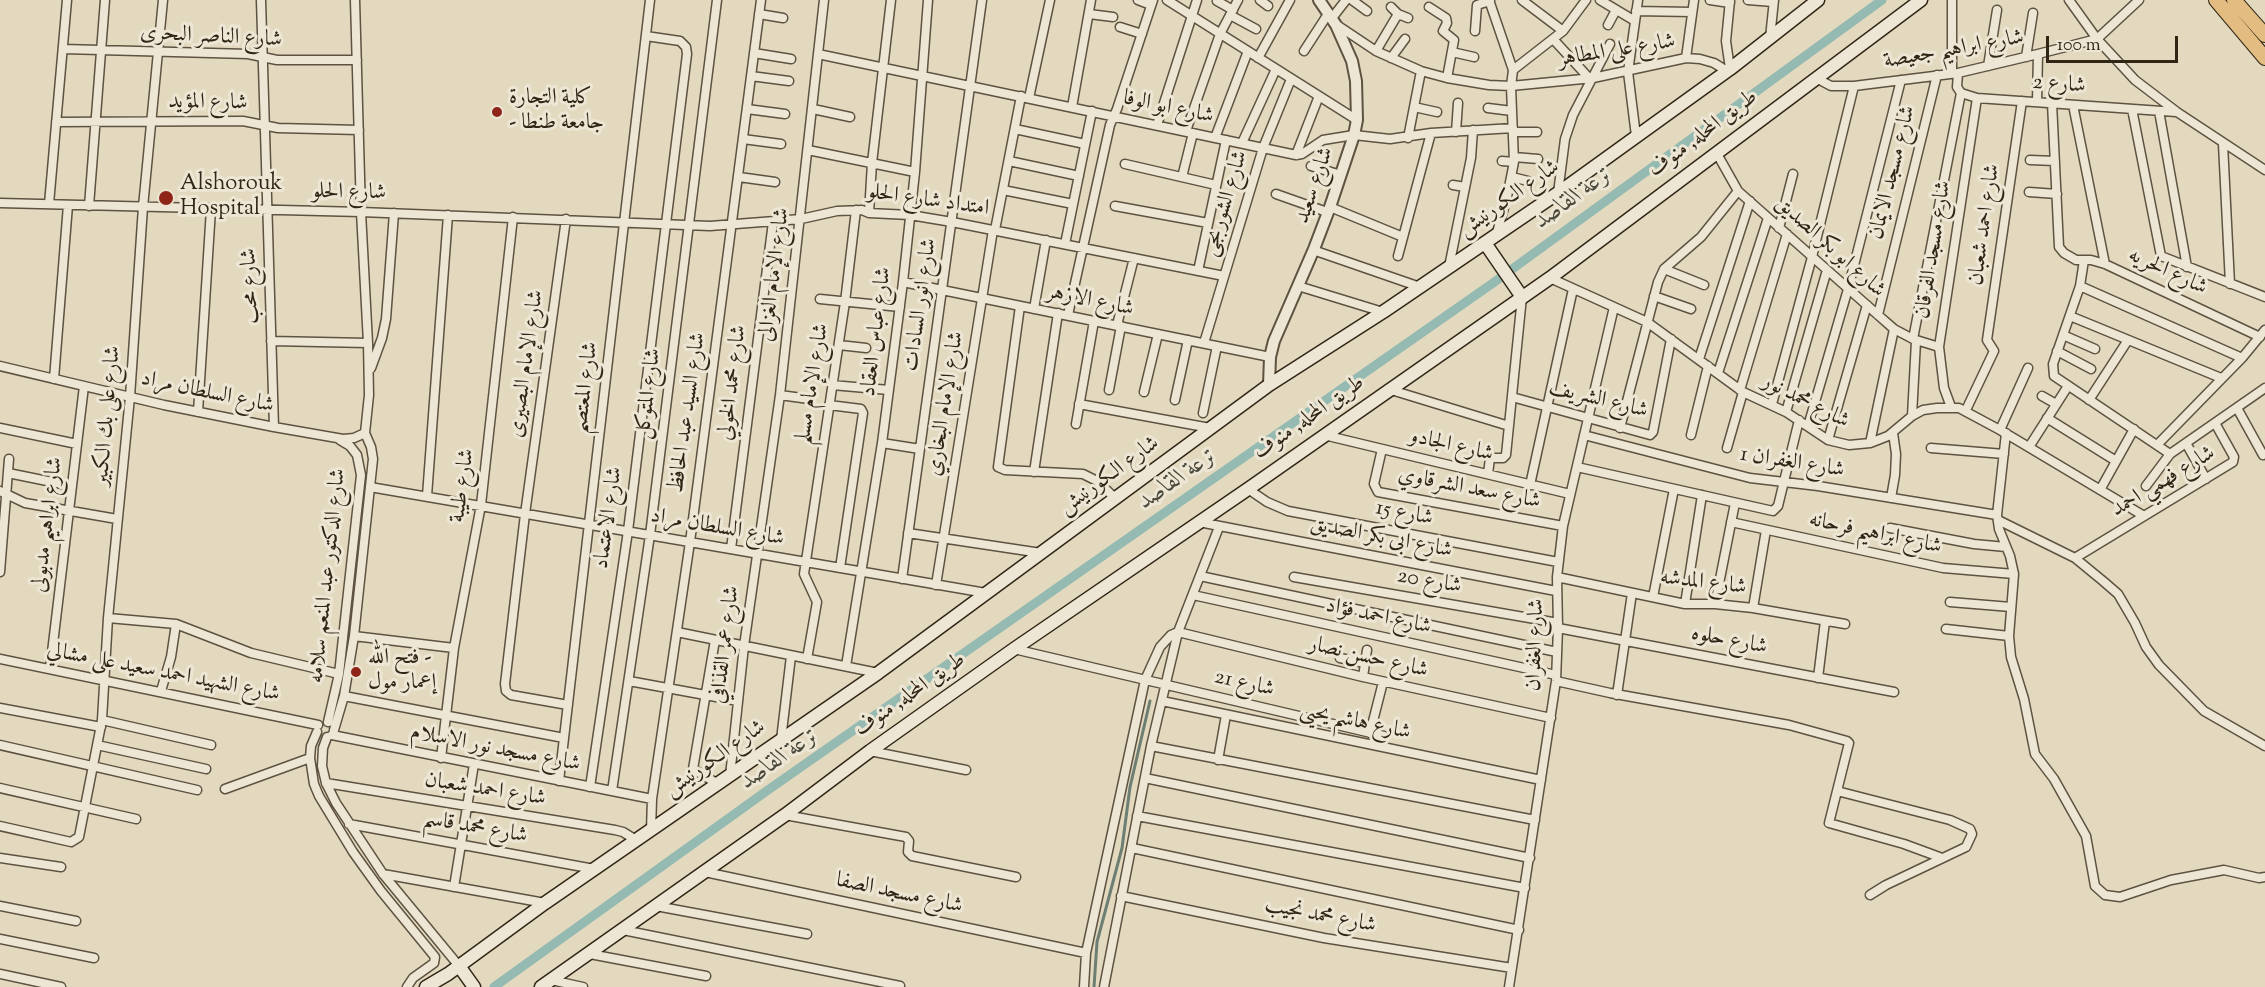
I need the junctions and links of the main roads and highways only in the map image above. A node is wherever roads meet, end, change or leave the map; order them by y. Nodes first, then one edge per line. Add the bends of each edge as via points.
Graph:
1 (1818, 0) edge
2 (1921, 0) edge
3 (2216, 0) edge
4 (2234, 0) edge
5 (2265, 35) edge
6 (2265, 58) edge
7 (1490, 240) junction
8 (1520, 293) junction
9 (459, 966) junction
10 (546, 984) edge
11 (426, 987) edge
12 (474, 987) edge

1 - 7 main road, شارع الكورنيش via 1729,70
2 - 8 main road, طريق المحله, منوف via 1550,278
3 - 6 highway
4 - 5 highway
7 - 8 main road via 1493,255
7 - 9 main road, شارع الكورنيش via 1269,385 878,673
8 - 10 main road, طريق المحله, منوف
9 - 11 main road, شارع الكورنيش
9 - 12 main road

